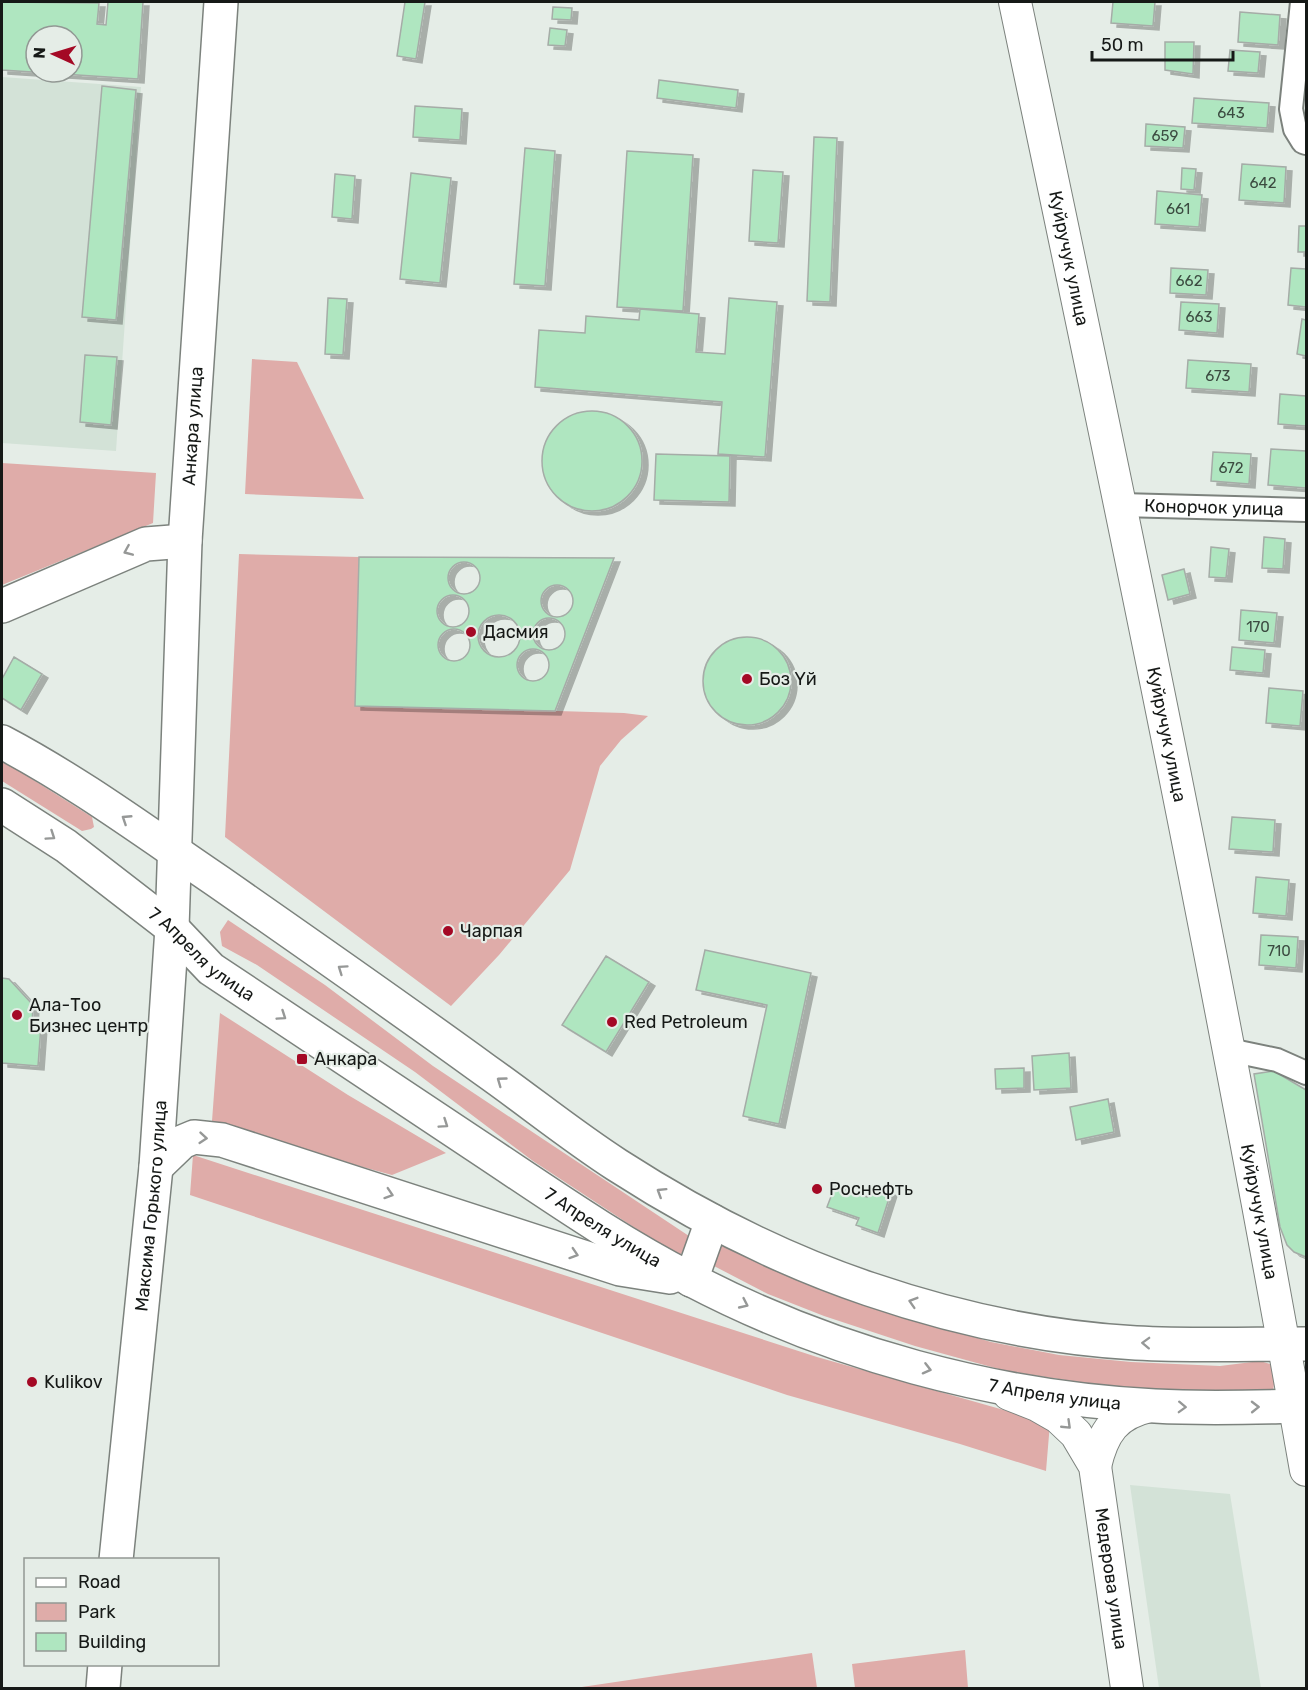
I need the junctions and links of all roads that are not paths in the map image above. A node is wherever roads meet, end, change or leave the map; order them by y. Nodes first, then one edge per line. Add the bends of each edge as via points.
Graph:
1 (221, 2) edge
2 (1015, 2) edge
3 (1302, 2) edge
4 (1306, 143) edge
5 (1121, 505) junction
6 (1306, 510) edge
7 (185, 541) junction
8 (2, 606) edge
9 (2, 742) edge
10 (2, 805) edge
11 (175, 851) junction
12 (172, 928) junction
13 (1229, 1050) junction
14 (1306, 1073) edge
15 (156, 1167) junction
16 (712, 1221) junction
17 (691, 1280) junction
18 (1295, 1344) edge
19 (978, 1381) junction
20 (1150, 1406) junction
21 (1301, 1406) edge
22 (1095, 1466) junction
23 (1306, 1470) edge
24 (116, 1558) edge
25 (105, 1666) edge
26 (102, 1689) edge
27 (1127, 1689) edge

1 - 7 main road, Анкара улица
2 - 5 street, Куйручук улица
3 - 4 street via 1291,108 1295,129
5 - 6 street, Конорчок улица
5 - 13 street, Куйручук улица
7 -> 8 main road via 146,544
7 - 11 main road, Анкара улица
11 -> 9 main road
10 -> 12 main road, 7 Апреля улица via 66,846
11 - 12 main road, Максима Горького улица
16 -> 11 main road via 614,1163
12 - 15 main road, Максима Горького улица
12 -> 17 main road, 7 Апреля улица via 211,969 592,1224
13 - 14 street via 1277,1060
13 - 18 street, Куйручук улица
15 -> 17 main road via 182,1142 194,1137 222,1140 620,1269
15 - 24 main road, Максима Горького улица
16 - 17 main road
18 -> 16 main road via 1134,1343 985,1321 867,1288 784,1256
17 -> 19 main road, 7 Апреля улица via 838,1342
18 - 21 street, Куйручук улица
19 - 20 main road, 7 Апреля улица
19 -> 22 street, Медерова улица via 1058,1417 1076,1434
20 -> 21 main road, 7 Апреля улица
20 - 22 street, Медерова улица via 1117,1419 1099,1450
21 - 23 street, Куйручук улица
22 - 27 street, Медерова улица
25 - 26 main road

